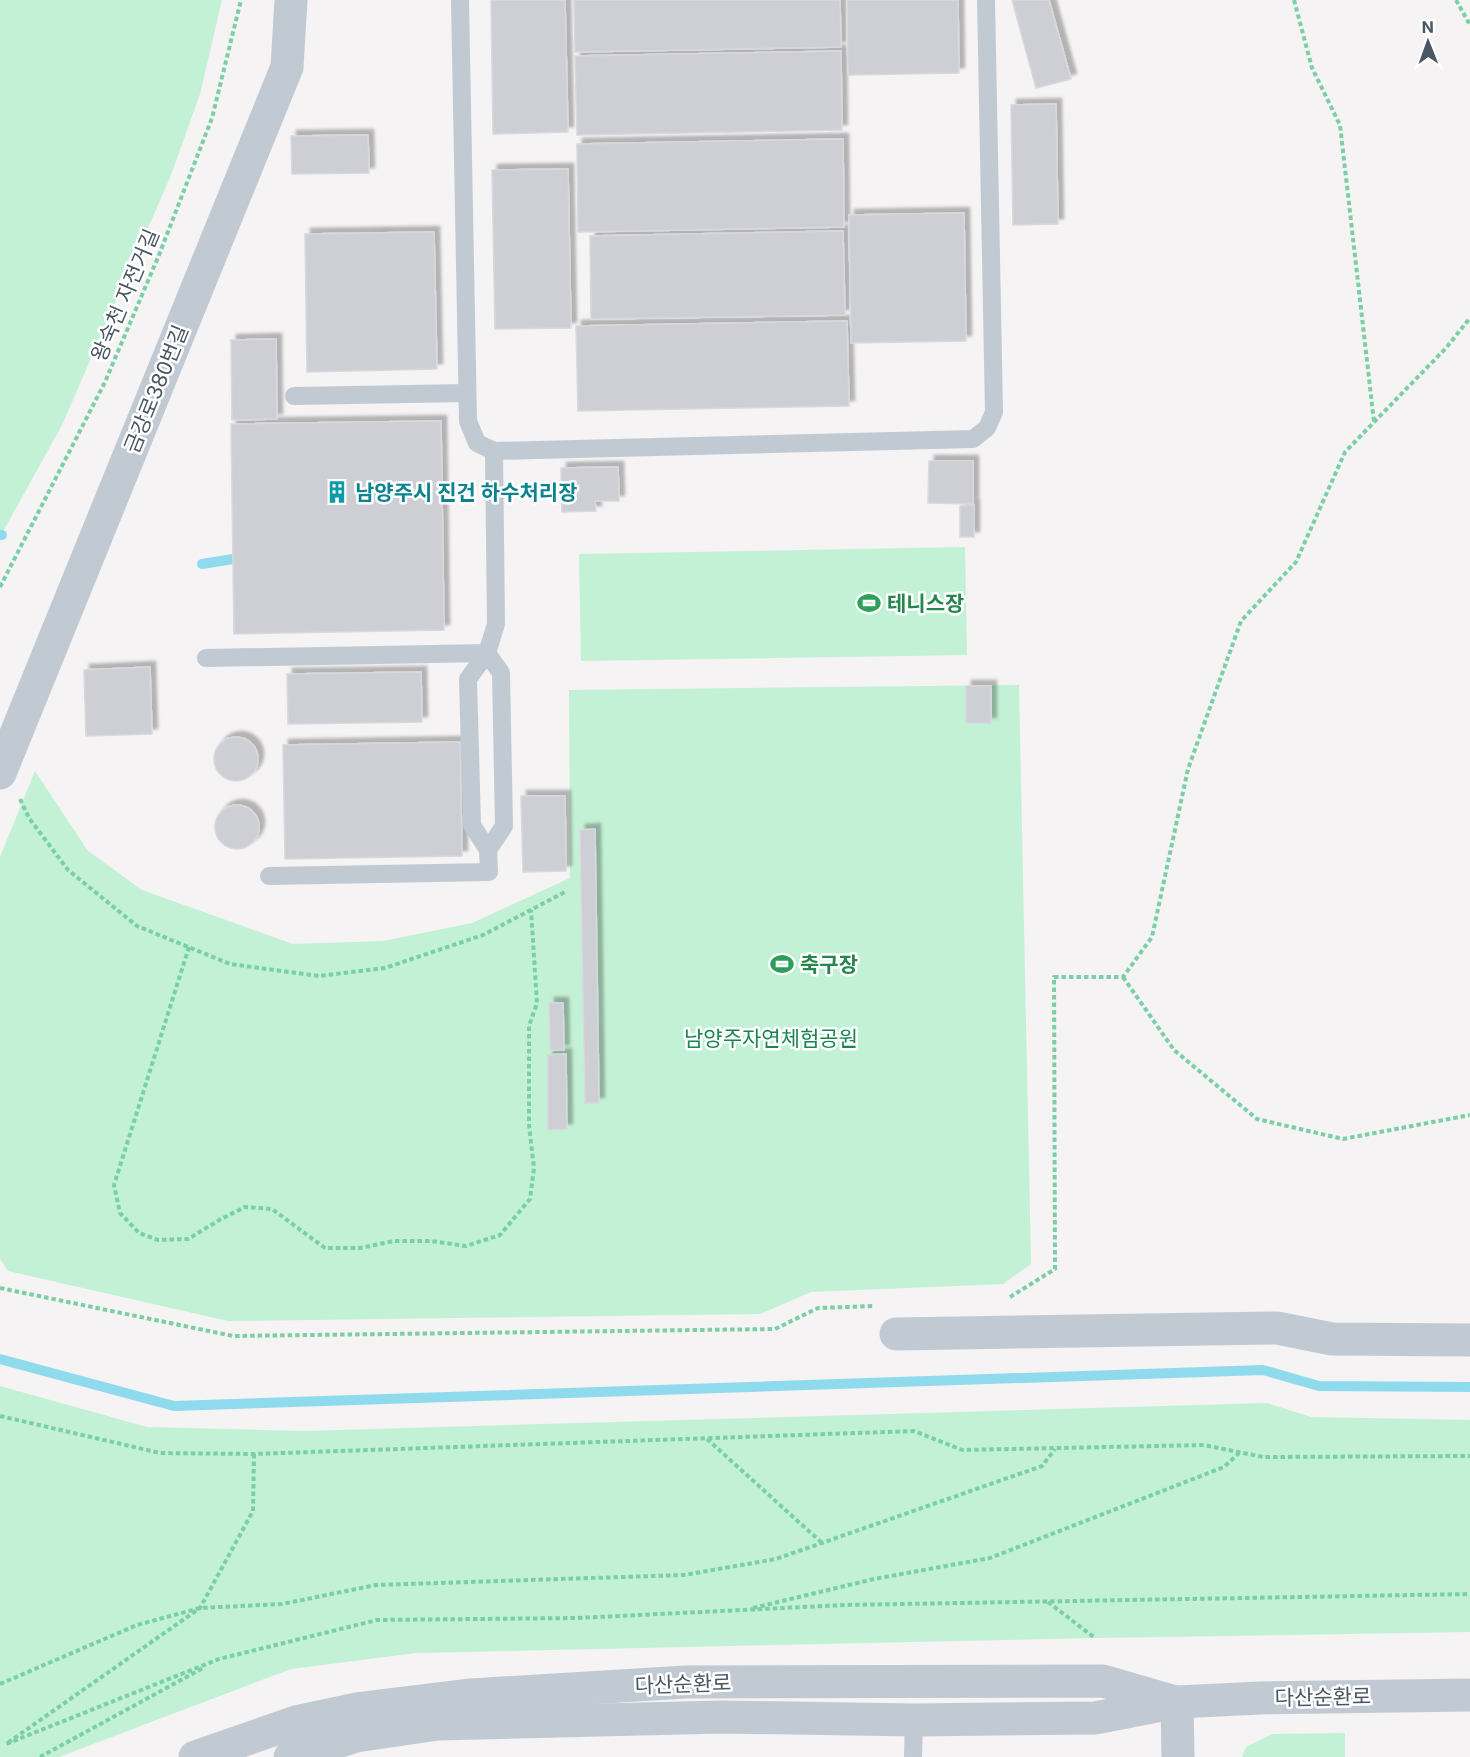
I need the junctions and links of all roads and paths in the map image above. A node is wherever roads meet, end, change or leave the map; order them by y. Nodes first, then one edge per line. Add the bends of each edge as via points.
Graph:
1 (242, 0) edge
2 (291, 0) edge
3 (460, 0) edge
4 (986, 0) edge
5 (1294, 0) edge
6 (1456, 0) edge
7 (1470, 25) edge
8 (1470, 318) edge
9 (467, 393) junction
10 (294, 396) dead end
11 (1374, 423) junction
12 (494, 451) junction
13 (0, 587) edge
14 (487, 653) junction
15 (206, 658) dead end
16 (2, 768) edge
17 (488, 850) junction
18 (269, 876) dead end
19 (565, 892) dead end
20 (531, 910) junction
21 (189, 947) junction
22 (1123, 977) junction
23 (1470, 1115) edge
24 (0, 1288) edge
25 (1004, 1301) dead end
26 (876, 1306) dead end
27 (896, 1335) dead end
28 (1470, 1340) edge
29 (0, 1416) edge
30 (706, 1439) junction
31 (1055, 1448) junction
32 (1239, 1452) junction
33 (254, 1454) junction
34 (1470, 1456) edge
35 (822, 1544) junction
36 (1470, 1594) edge
37 (1048, 1602) junction
38 (200, 1608) junction
39 (743, 1610) junction
40 (1095, 1638) dead end
41 (219, 1659) junction
42 (0, 1684) edge
43 (1470, 1695) edge
44 (1177, 1702) junction
45 (914, 1720) junction
46 (40, 1757) edge
47 (195, 1757) edge
48 (290, 1757) edge
49 (913, 1757) edge
50 (1178, 1757) edge

1 - 13 path, 왕숙천 자전거길 via 212,117 159,255 105,382
2 - 16 street, 금강로380번길 via 287,67
3 - 9 lane
4 - 12 lane via 994,411 987,428 974,439
5 - 11 path via 1312,68 1340,125
6 - 7 path
8 - 11 path
9 - 10 lane
9 - 12 lane via 468,421 477,443
11 - 22 path via 1345,452 1296,562 1241,621 1188,769 1152,937
12 - 14 lane via 496,624
14 - 15 lane
14 - 17 lane via 501,672 504,826
14 - 17 lane via 468,679 472,825
16 - 21 path via 30,818 68,870 136,926
17 - 18 lane via 489,872
19 - 20 path
20 - 21 path via 483,935 385,968 319,976 230,964
20 - 21 path via 537,1004 529,1026 529,1125 534,1168 530,1199 500,1235 466,1246 394,1241 360,1248 325,1248 272,1209 245,1207 188,1239 158,1240 139,1233 120,1213 114,1185
22 - 23 path via 1174,1050 1257,1119 1343,1139
22 - 25 path via 1054,977 1055,1269
24 - 26 path via 233,1336 775,1329 818,1308
27 - 28 street via 1277,1328 1332,1339
29 - 33 path via 160,1453
30 - 31 path via 914,1431 962,1450
30 - 33 path
30 - 35 path
31 - 32 path via 1204,1445
31 - 35 path via 1042,1466
32 - 34 path via 1263,1457
32 - 39 path via 1224,1467 990,1558 874,1579
33 - 38 path via 253,1511
35 - 38 path via 776,1559 684,1575 376,1585 282,1604
36 - 37 path
37 - 39 path
37 - 40 path
38 - 41 path via 6,1744
38 - 42 path via 137,1625
39 - 41 path via 376,1620
41 - 46 path
43 - 44 street, 다산순환로
44 - 45 street, 다산순환로 via 1095,1718
44 - 47 street, 다산순환로 via 1103,1681 686,1682 471,1695 357,1708 296,1722
44 - 50 street
45 - 48 street, 다산순환로 via 723,1717 438,1724 356,1736
45 - 49 lane

